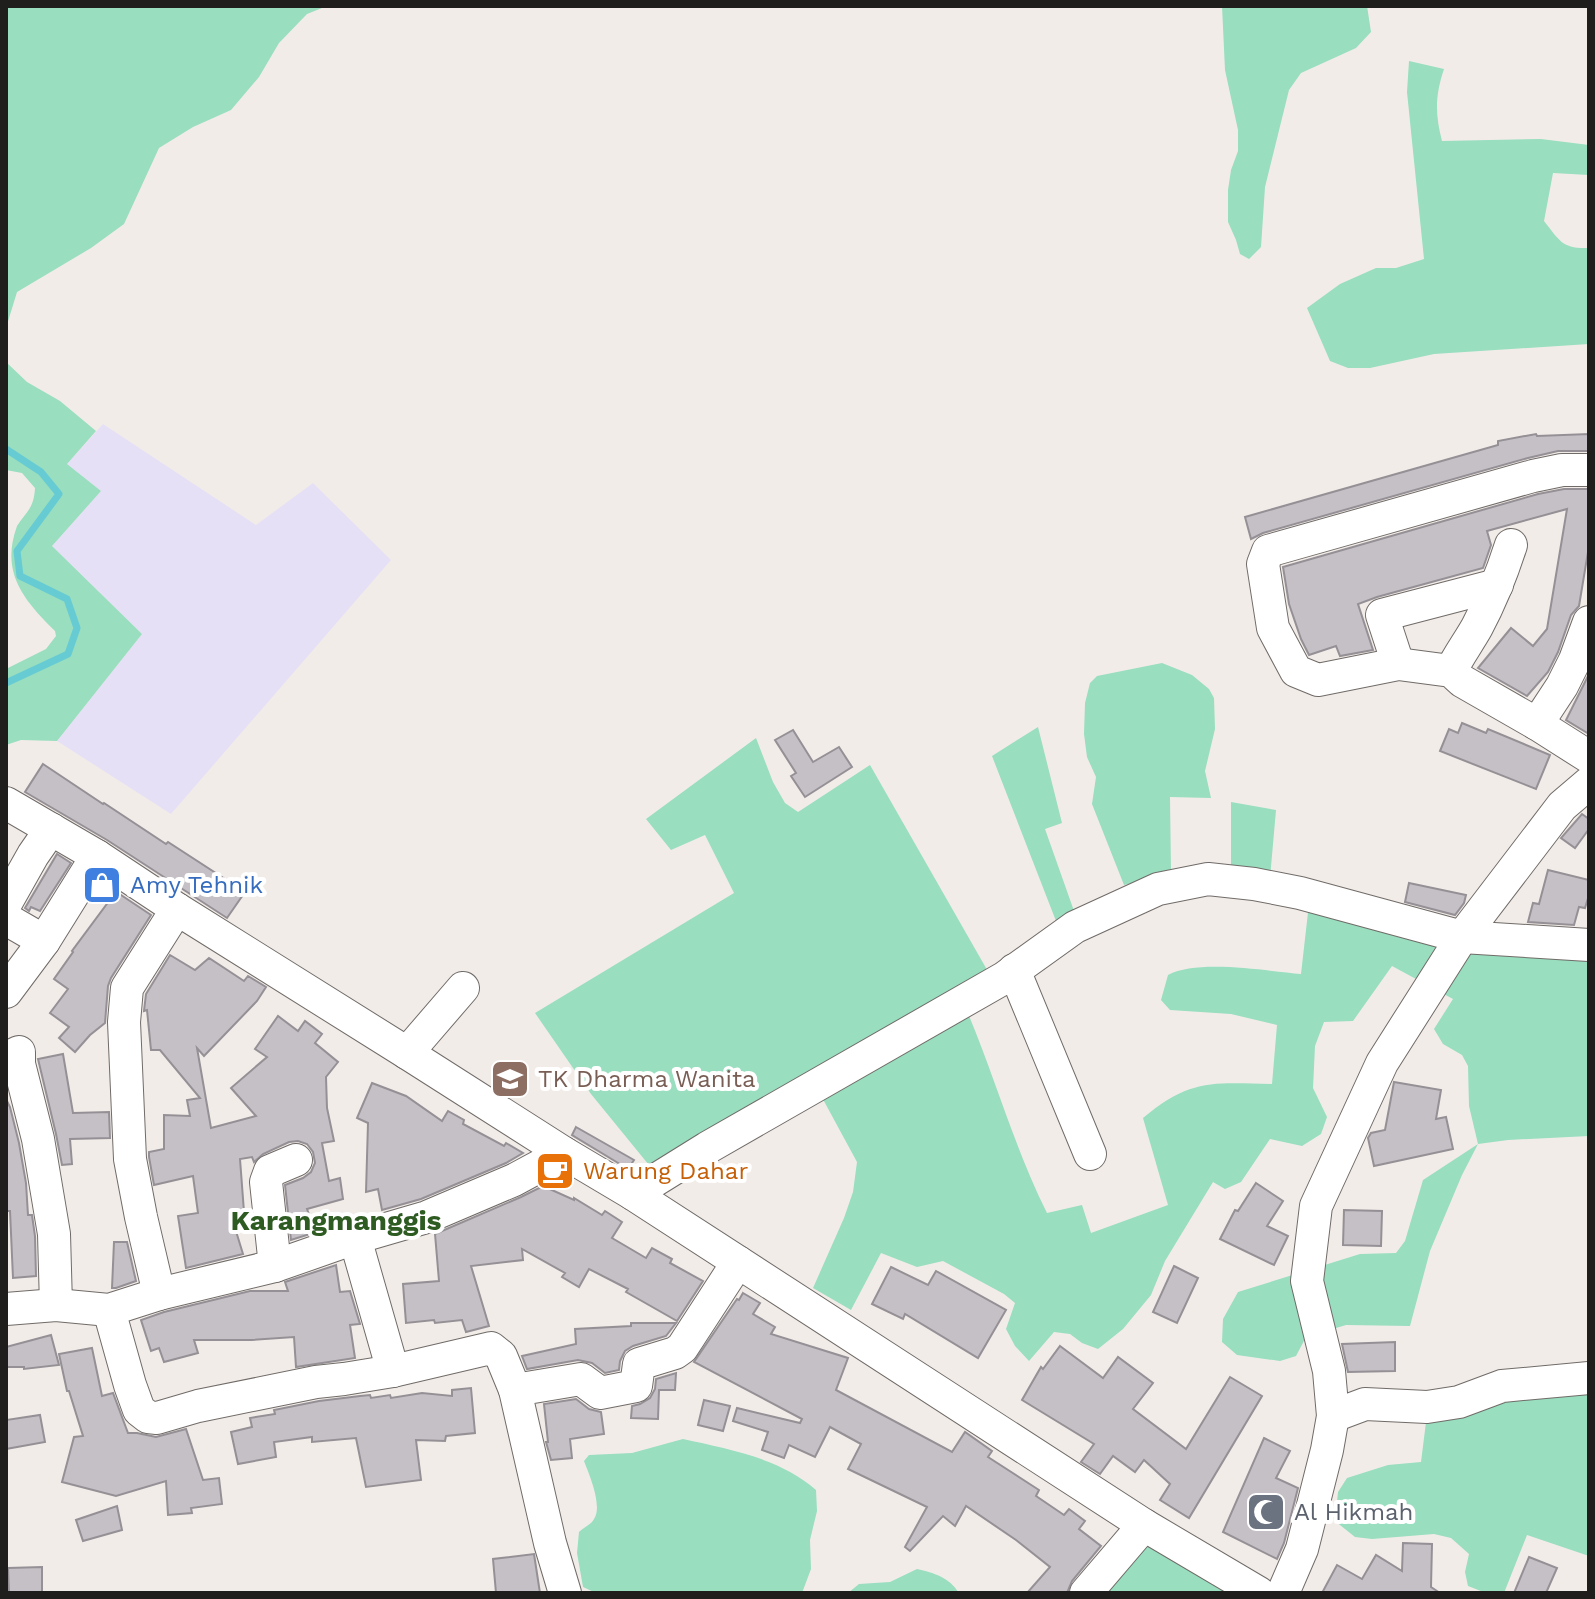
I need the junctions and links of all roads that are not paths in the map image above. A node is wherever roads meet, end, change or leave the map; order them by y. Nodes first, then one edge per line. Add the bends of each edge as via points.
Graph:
1 (1589, 470) edge
2 (1511, 545) dead end
3 (1497, 585) junction
4 (1589, 622) edge
5 (1398, 664) junction
6 (1451, 671) junction
7 (1537, 724) junction
8 (1589, 757) edge
9 (1589, 783) edge
10 (6, 803) edge
11 (51, 829) junction
12 (97, 856) junction
13 (6, 903) edge
14 (177, 909) junction
15 (6, 919) edge
16 (1462, 937) junction
17 (44, 941) junction
18 (1589, 945) edge
19 (1014, 970) junction
20 (463, 988) dead end
21 (6, 992) edge
22 (10, 1050) edge
23 (407, 1053) junction
24 (564, 1153) junction
25 (1090, 1154) dead end
26 (296, 1160) dead end
27 (633, 1194) junction
28 (355, 1238) junction
29 (738, 1262) junction
30 (275, 1266) junction
31 (159, 1294) junction
32 (56, 1305) junction
33 (6, 1309) edge
34 (109, 1310) junction
35 (393, 1371) junction
36 (1588, 1378) edge
37 (515, 1390) junction
38 (1333, 1416) junction
39 (1144, 1525) junction
40 (565, 1593) edge
41 (1086, 1593) edge
42 (1259, 1593) edge
43 (1283, 1593) edge

1 - 5 street via 1533,476 1268,551 1263,564 1273,628 1296,671 1318,680
2 - 3 street
3 - 5 street via 1382,615
3 - 6 street
4 - 7 street via 1562,686
5 - 6 street
6 - 7 street
7 - 8 street
9 - 16 street via 1562,806
10 - 11 street
11 - 12 street
11 - 13 street
12 - 14 street
12 - 17 street
14 - 23 street
14 - 31 street via 127,988 124,1022 130,1159
15 - 17 street
16 - 18 street
16 - 19 street via 1272,886 1208,879 1158,889 1075,927
16 - 38 street via 1382,1063 1316,1206 1307,1281 1329,1371
17 - 21 street
19 - 25 street
19 - 27 street
20 - 23 street
22 - 32 street via 19,1064 38,1139 54,1234
23 - 24 street
24 - 27 street
24 - 28 street via 427,1217
26 - 30 street via 270,1171 266,1182
27 - 29 street
28 - 30 street
28 - 35 street
29 - 37 street via 682,1348 639,1364 636,1386 600,1393 581,1379
29 - 39 street
30 - 31 street
31 - 34 street
32 - 33 street
32 - 34 street
34 - 35 street via 139,1410 148,1417
35 - 37 street via 491,1348 501,1356
36 - 38 street via 1502,1386 1427,1407 1365,1404
37 - 40 street
38 - 43 street via 1302,1549
39 - 41 street
39 - 42 street

